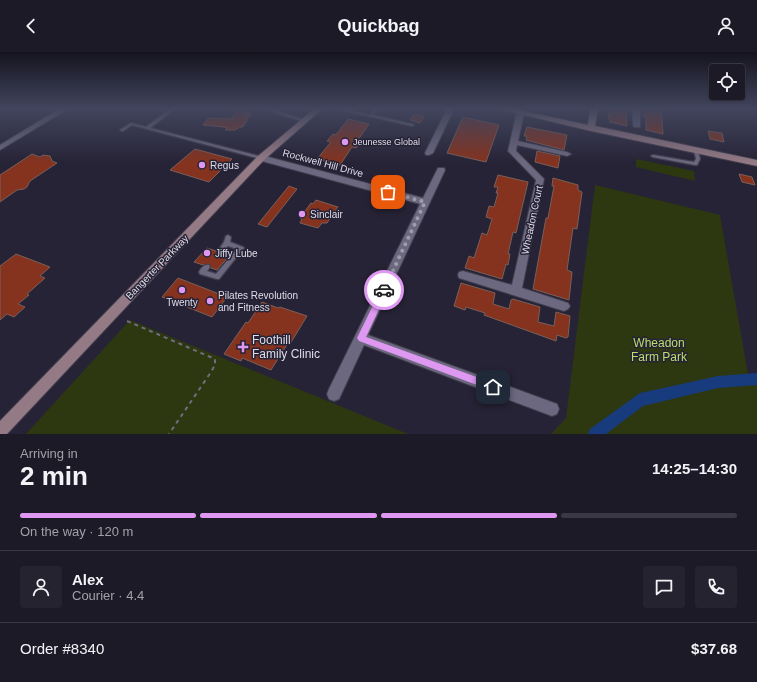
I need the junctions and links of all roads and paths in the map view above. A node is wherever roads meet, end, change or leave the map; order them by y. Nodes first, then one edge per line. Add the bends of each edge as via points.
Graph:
1 (36, 127) edge
2 (127, 127) edge
3 (142, 127) edge
4 (298, 127) edge
5 (442, 127) edge
6 (517, 127) edge
7 (581, 127) edge
8 (147, 128) joint
9 (591, 129) joint
10 (122, 130) dead end
11 (513, 142) junction
12 (0, 148) edge
13 (696, 151) junction
14 (429, 153) dead end
15 (567, 154) dead end
16 (653, 156) dead end
17 (261, 158) junction
18 (757, 164) edge
19 (441, 170) dead end
20 (425, 202) junction
21 (220, 252) dead end
22 (207, 267) dead end
23 (463, 274) dead end
24 (516, 291) junction
25 (564, 306) dead end
26 (127, 321) dead end
27 (361, 338) junction
28 (334, 394) dead end
29 (552, 409) dead end
30 (0, 431) edge
31 (169, 434) edge

1 - 12 street
2 - 10 lane
3 - 8 lane
4 - 17 main road, Bangerter Parkway
5 - 14 street
6 - 11 street
7 - 9 main road
8 - 17 lane
9 - 13 main road
11 - 15 street
11 - 24 street, Wheadon Court via 512,151 540,179
13 - 16 lane via 698,159 695,164
13 - 18 main road
17 - 20 street, Rockwell Hill Drive
17 - 30 main road, Bangerter Parkway
19 - 20 street
20 - 27 street
21 - 22 lane via 228,240 241,248 217,277 202,272
23 - 24 street
24 - 25 street
26 - 31 path via 215,359 211,372
27 - 28 street
27 - 29 street

